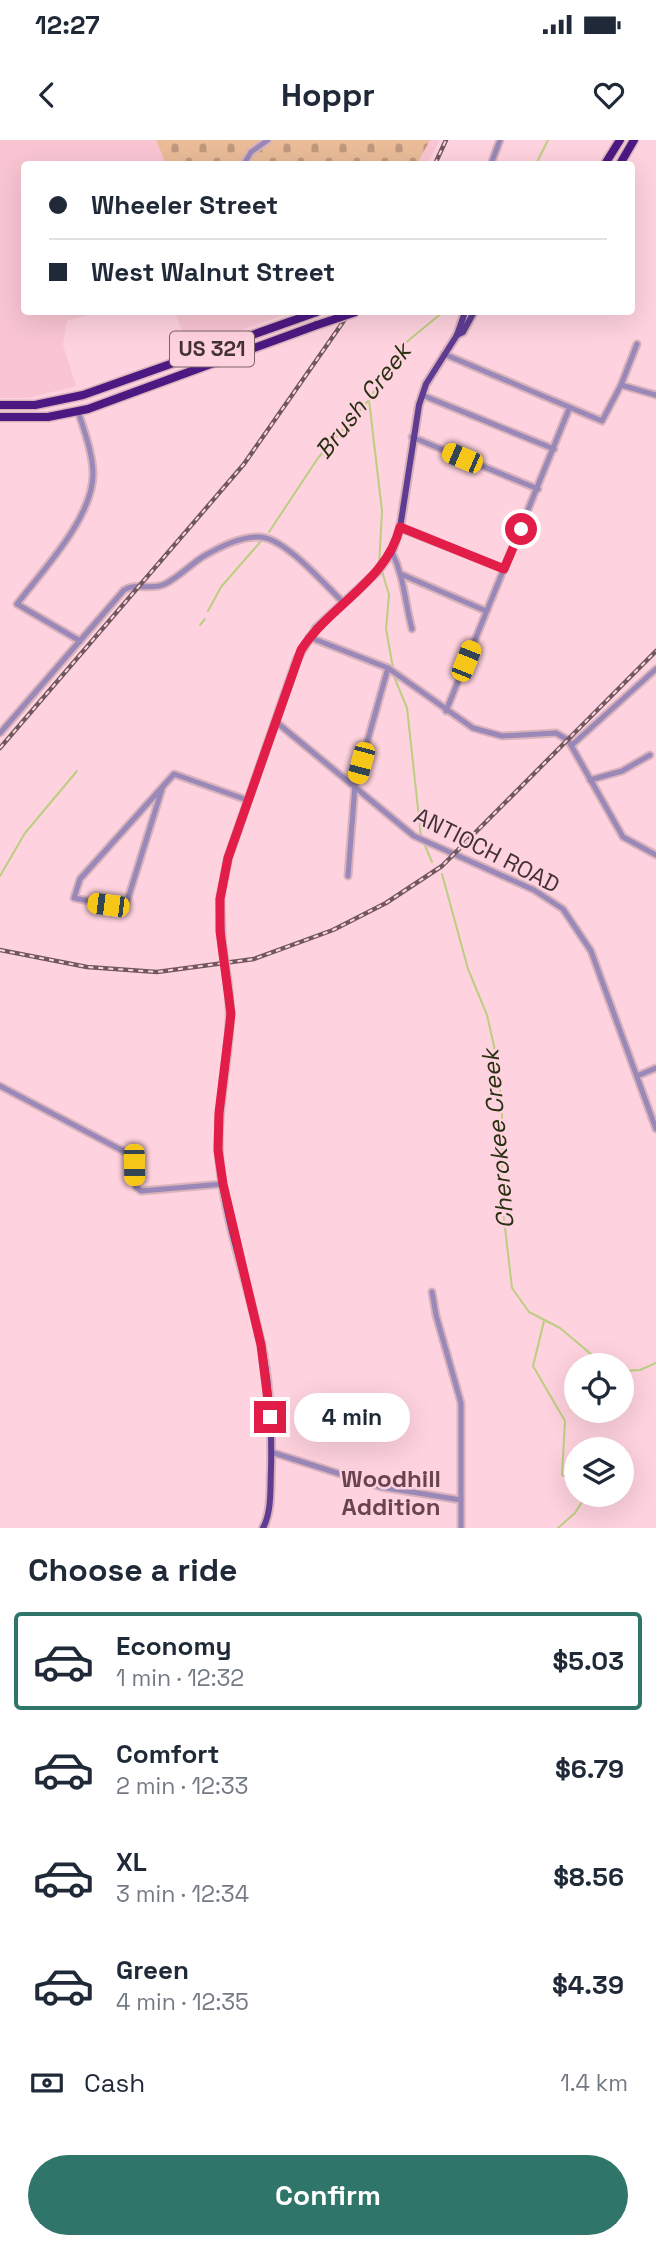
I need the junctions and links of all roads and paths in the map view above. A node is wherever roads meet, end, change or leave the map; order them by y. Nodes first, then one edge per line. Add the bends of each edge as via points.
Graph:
1 (268, 140) edge
2 (500, 140) edge
3 (620, 140) edge
4 (634, 140) edge
5 (246, 161) edge
6 (492, 161) edge
7 (607, 161) edge
8 (622, 161) edge
9 (309, 315) edge
10 (347, 315) edge
11 (465, 315) edge
12 (472, 315) edge
13 (457, 335) junction
14 (637, 344) dead end
15 (204, 352) junction
16 (444, 354) junction
17 (208, 365) junction
18 (621, 385) junction
19 (422, 395) junction
20 (656, 395) edge
21 (0, 405) edge
22 (569, 409) junction
23 (78, 411) junction
24 (0, 417) edge
25 (412, 437) junction
26 (554, 449) junction
27 (538, 489) junction
28 (400, 527) junction
29 (392, 552) junction
30 (504, 569) junction
31 (403, 575) junction
32 (343, 602) junction
33 (486, 611) junction
34 (412, 629) dead end
35 (309, 637) junction
36 (80, 641) junction
37 (656, 669) edge
38 (391, 670) junction
39 (446, 711) junction
40 (275, 721) junction
41 (0, 733) edge
42 (572, 745) junction
43 (650, 755) dead end
44 (590, 780) junction
45 (355, 785) junction
46 (162, 789) junction
47 (247, 800) junction
48 (656, 855) edge
49 (348, 876) dead end
50 (656, 1068) edge
51 (637, 1076) junction
52 (0, 1086) edge
53 (656, 1129) edge
54 (223, 1184) junction
55 (432, 1292) dead end
56 (271, 1452) junction
57 (461, 1500) junction
58 (263, 1528) edge
59 (461, 1528) edge

1 - 5 street
2 - 6 street
3 - 7 highway
4 - 8 highway
9 - 15 highway, US 321
10 - 17 highway, US 321, bridge
11 - 13 main road
12 - 13 main road
13 - 16 main road
14 - 18 street
15 - 17 street
15 - 21 highway, US 321 via 83,395 35,405
16 - 19 main road
16 - 22 street
17 - 23 highway, US 321
18 - 20 street
18 - 22 street via 602,421
19 - 25 main road
19 - 26 street
22 - 26 street
23 - 24 highway, US 321
23 - 36 street via 93,472 89,495 75,526 17,604
25 - 27 street
25 - 28 main road
26 - 27 street
27 - 30 street
28 - 29 main road
28 - 30 street
29 - 31 street
29 - 32 main road
30 - 33 street
31 - 33 street
31 - 34 street
32 - 35 main road
32 - 36 street via 285,548 254,537 218,549 165,584 127,588
33 - 39 street
35 - 38 street
35 - 40 main road
36 - 41 street
37 - 42 street
38 - 39 street
38 - 45 street
39 - 42 street via 473,728 502,736 556,733
40 - 45 street, ANTIOCH ROAD
40 - 47 main road
42 - 44 street
43 - 44 street via 622,771
44 - 48 street via 623,837
45 - 49 street
45 - 51 street, ANTIOCH ROAD via 414,836 534,890 563,909 592,951
46 - 46 street via 125,908 74,898 80,879
46 - 47 street via 174,774
47 - 54 main road, bridge via 222,884 230,1024 218,1129
50 - 51 street
51 - 53 street, ANTIOCH ROAD
52 - 54 street via 127,1153 141,1191
54 - 56 main road via 261,1345
55 - 57 street via 461,1403
56 - 57 street via 381,1487
56 - 58 main road
57 - 59 street

